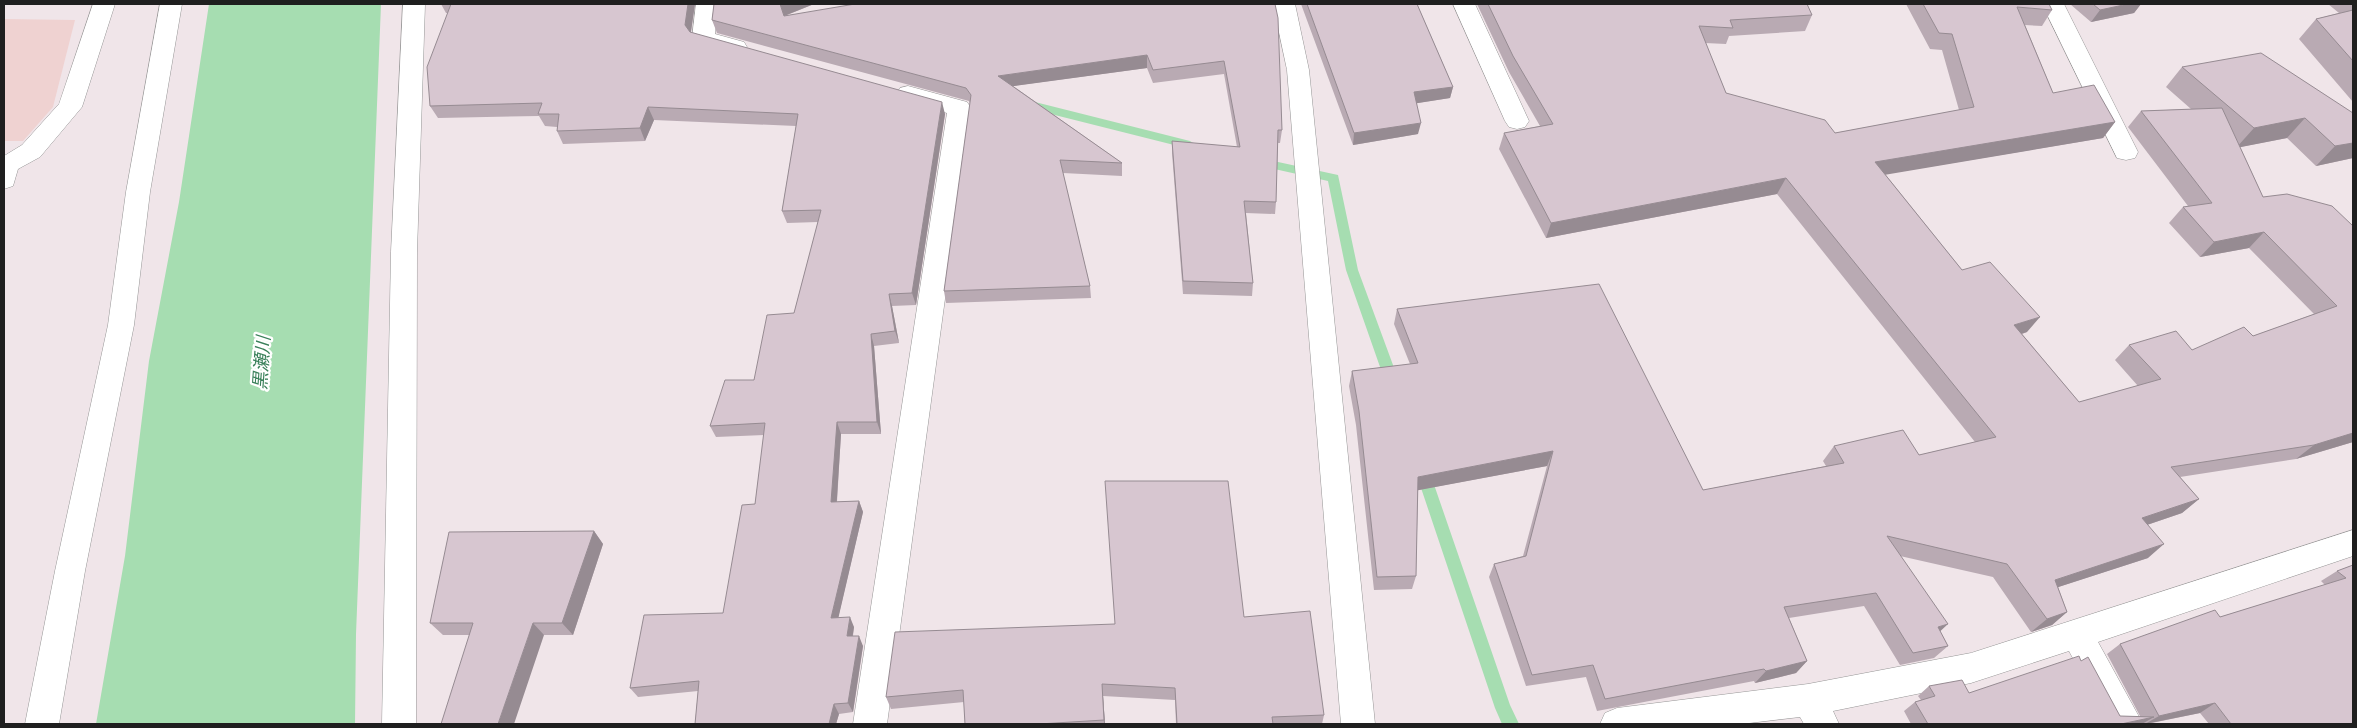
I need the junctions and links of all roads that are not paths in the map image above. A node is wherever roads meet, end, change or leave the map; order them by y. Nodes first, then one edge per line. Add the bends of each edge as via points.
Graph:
1 (104, 4) edge
2 (171, 4) edge
3 (414, 4) edge
4 (706, 4) edge
5 (1284, 4) edge
6 (1464, 4) edge
7 (2053, 4) edge
8 (760, 54) edge
9 (884, 87) edge
10 (1518, 121) dead end
11 (2126, 152) dead end
12 (5, 169) edge
13 (2353, 543) edge
14 (2076, 634) junction
15 (1815, 712) edge
16 (42, 724) edge
17 (399, 724) edge
18 (870, 724) edge
19 (1358, 724) edge
20 (1617, 724) edge
21 (2126, 724) edge

1 - 12 street via 70,107 31,151
2 - 16 street via 138,192 121,325
3 - 17 street via 404,252
4 - 8 street via 703,38
5 - 19 street via 1298,70
6 - 10 street
7 - 11 street
9 - 18 street via 959,108
13 - 14 street
14 - 15 street
14 - 21 street
15 - 20 street

